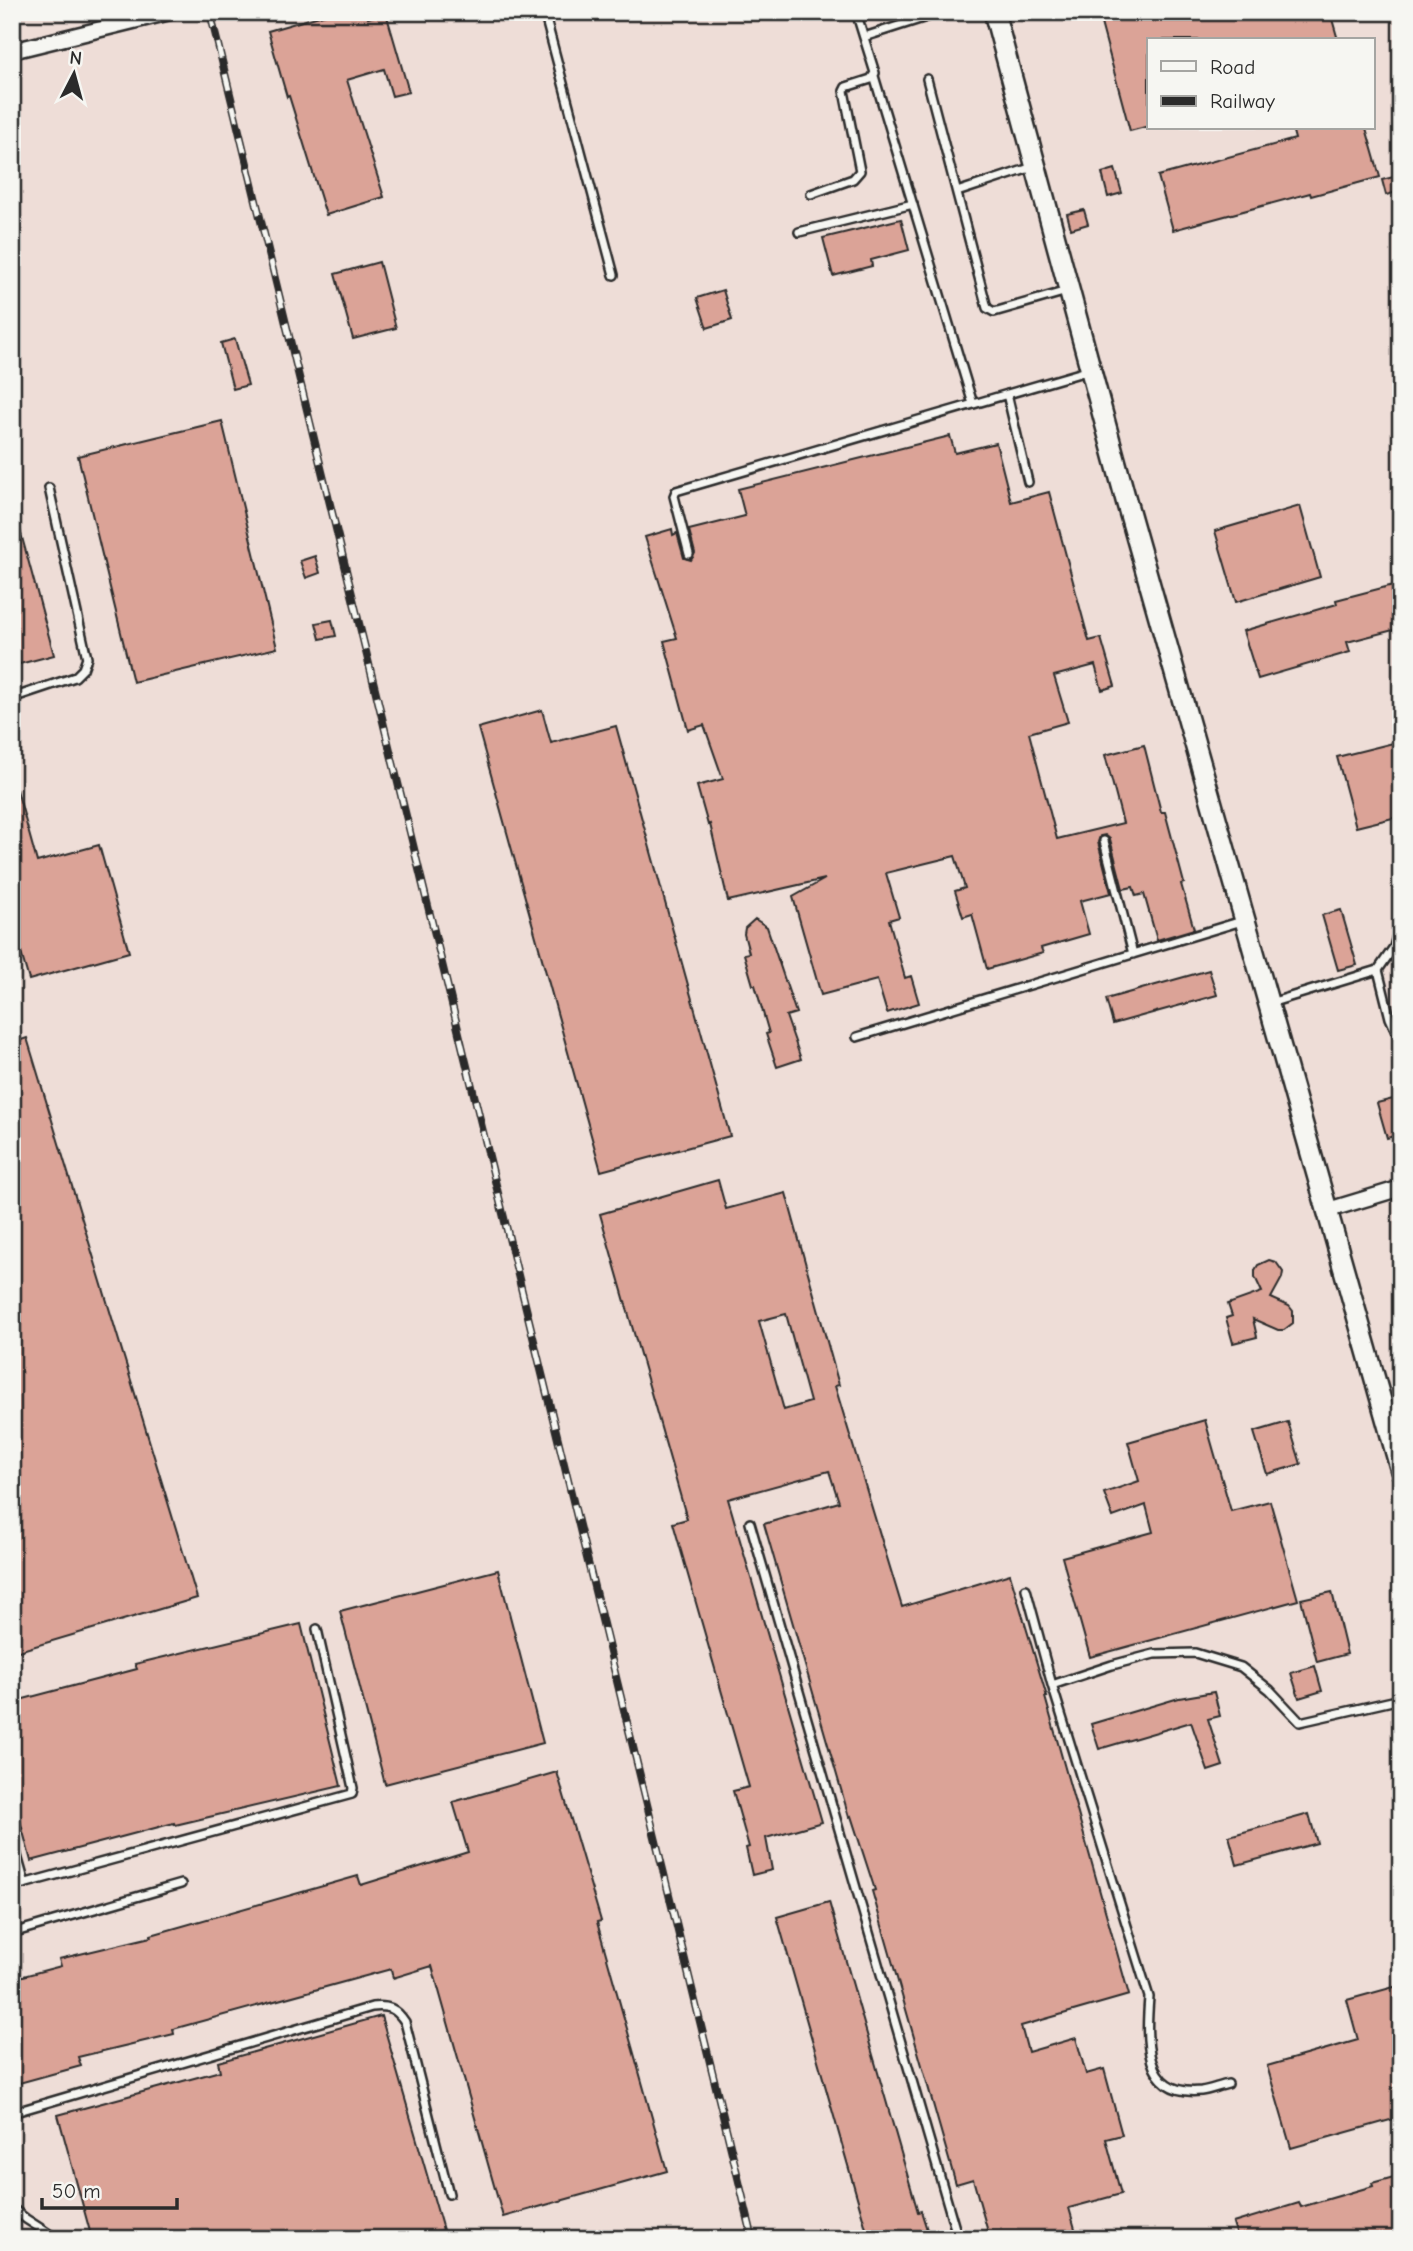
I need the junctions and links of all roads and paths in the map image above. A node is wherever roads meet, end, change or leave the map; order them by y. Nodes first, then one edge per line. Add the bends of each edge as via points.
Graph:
1 (170, 12) edge
2 (544, 12) edge
3 (856, 12) edge
4 (942, 12) edge
5 (994, 12) edge
6 (864, 37) junction
7 (12, 51) edge
8 (874, 76) junction
9 (927, 79) dead end
10 (1036, 166) junction
11 (957, 192) junction
12 (811, 194) dead end
13 (913, 204) junction
14 (799, 232) dead end
15 (614, 275) dead end
16 (1069, 290) junction
17 (1091, 370) junction
18 (1007, 394) junction
19 (973, 404) junction
20 (1028, 482) dead end
21 (49, 488) dead end
22 (689, 554) dead end
23 (12, 698) edge
24 (1104, 841) dead end
25 (1246, 920) junction
26 (1398, 932) dead end
27 (1133, 954) junction
28 (1378, 970) junction
29 (1269, 1004) junction
30 (857, 1037) dead end
31 (1401, 1042) edge
32 (1401, 1188) edge
33 (1325, 1211) junction
34 (1401, 1471) edge
35 (750, 1523) dead end
36 (1026, 1589) dead end
37 (317, 1629) dead end
38 (1052, 1685) junction
39 (1401, 1699) edge
40 (12, 1838) edge
41 (24, 1884) junction
42 (181, 1884) dead end
43 (12, 1887) edge
44 (12, 1933) edge
45 (1228, 2084) dead end
46 (12, 2113) edge
47 (449, 2194) dead end
48 (12, 2208) edge
49 (57, 2239) edge
50 (957, 2239) edge

1 - 7 street
2 - 15 lane
3 - 6 lane
4 - 6 lane
5 - 10 street
6 - 8 lane
8 - 12 lane via 844,91 860,171 853,179
8 - 13 lane
9 - 11 lane
10 - 11 lane
10 - 16 street
11 - 16 lane via 989,311
13 - 14 lane
13 - 19 lane
16 - 17 street
17 - 18 lane
17 - 25 street
18 - 19 lane
18 - 20 lane
19 - 22 lane via 676,491
21 - 23 lane via 87,657 75,677
24 - 27 lane
25 - 27 lane
25 - 29 street
26 - 28 lane
27 - 30 lane
28 - 29 lane
28 - 31 lane
29 - 33 street
32 - 33 street
33 - 34 street
35 - 50 lane
36 - 38 lane
37 - 41 lane via 352,1794
38 - 39 lane via 1154,1654 1195,1653 1241,1667 1300,1722
38 - 45 lane via 1149,1997 1151,2063 1160,2080 1176,2089 1200,2091
40 - 41 lane
41 - 43 lane
42 - 44 lane
46 - 47 lane via 386,2006 398,2011 405,2022
48 - 49 lane

